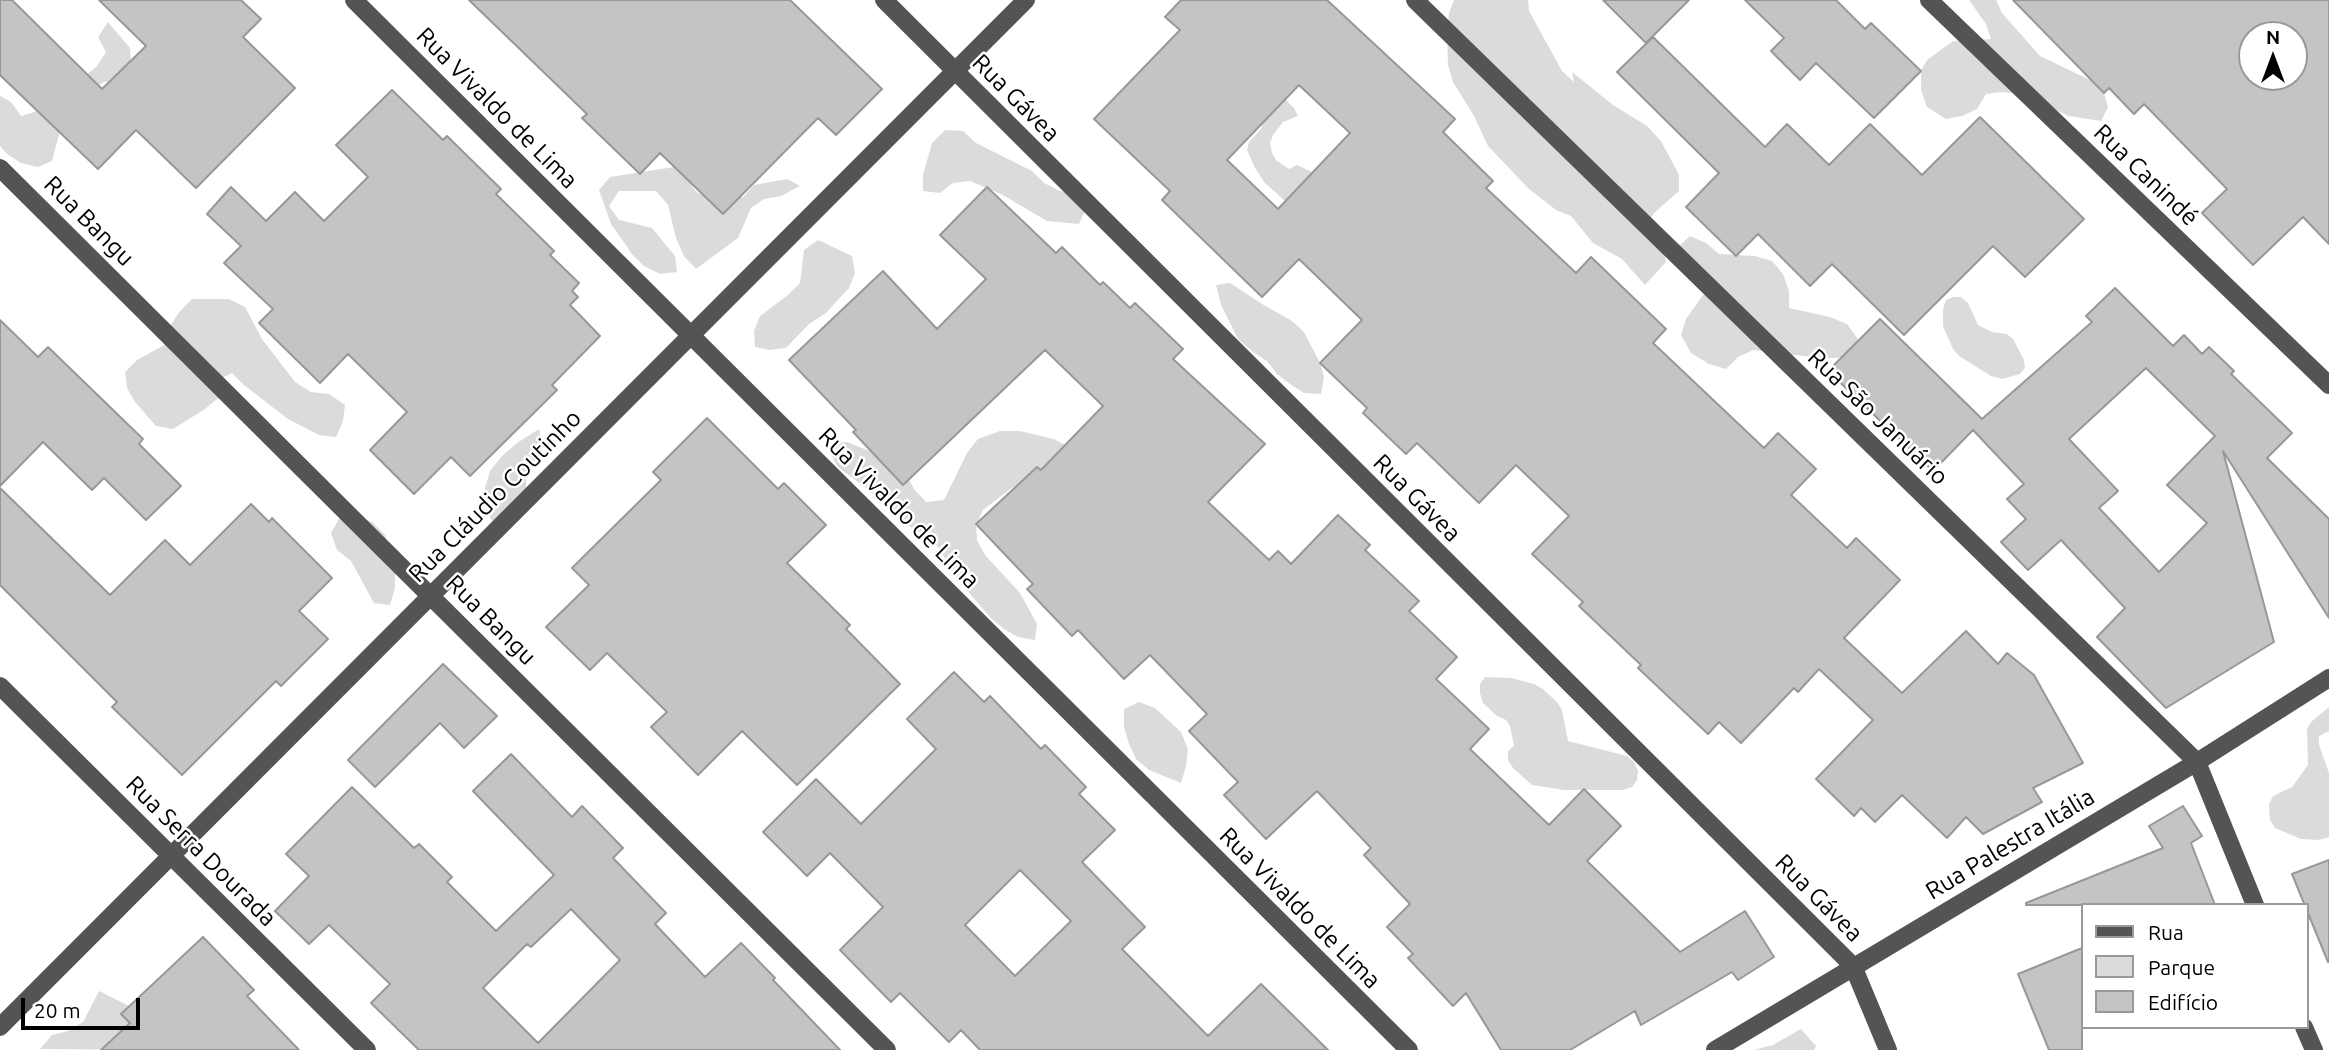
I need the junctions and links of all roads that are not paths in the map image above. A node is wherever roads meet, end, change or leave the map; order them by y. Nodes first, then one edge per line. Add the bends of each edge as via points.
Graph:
1 (354, 0) edge
2 (884, 0) edge
3 (1026, 0) edge
4 (1415, 0) edge
5 (1928, 0) edge
6 (955, 71) junction
7 (0, 167) edge
8 (691, 335) junction
9 (2329, 385) edge
10 (431, 595) junction
11 (2329, 678) edge
12 (0, 686) edge
13 (2197, 762) junction
14 (171, 856) junction
15 (2254, 903) edge
16 (1853, 966) junction
17 (0, 1027) edge
18 (2305, 1029) edge
19 (368, 1050) edge
20 (887, 1050) edge
21 (1409, 1050) edge
22 (1715, 1050) edge
23 (1888, 1050) edge
24 (2314, 1050) edge

1 - 8 street, Rua Vivaldo de Lima
2 - 6 street, Rua Gávea
3 - 6 street, Rua Cláudio Coutinho
4 - 13 street, Rua São Januário
5 - 9 street, Rua Canindé
6 - 8 street, Rua Cláudio Coutinho
6 - 16 street, Rua Gávea
7 - 10 street, Rua Bangu
8 - 10 street, Rua Cláudio Coutinho
8 - 21 street, Rua Vivaldo de Lima
10 - 14 street, Rua Cláudio Coutinho
10 - 20 street, Rua Bangu
11 - 13 street, Rua Palestra Itália
12 - 14 street, Rua Serra Dourada
13 - 15 street, Rua São Januário
13 - 16 street, Rua Palestra Itália
14 - 17 street, Rua Cláudio Coutinho
14 - 19 street, Rua Serra Dourada
16 - 22 street, Rua Palestra Itália
16 - 23 street, Rua Gávea
18 - 24 street

